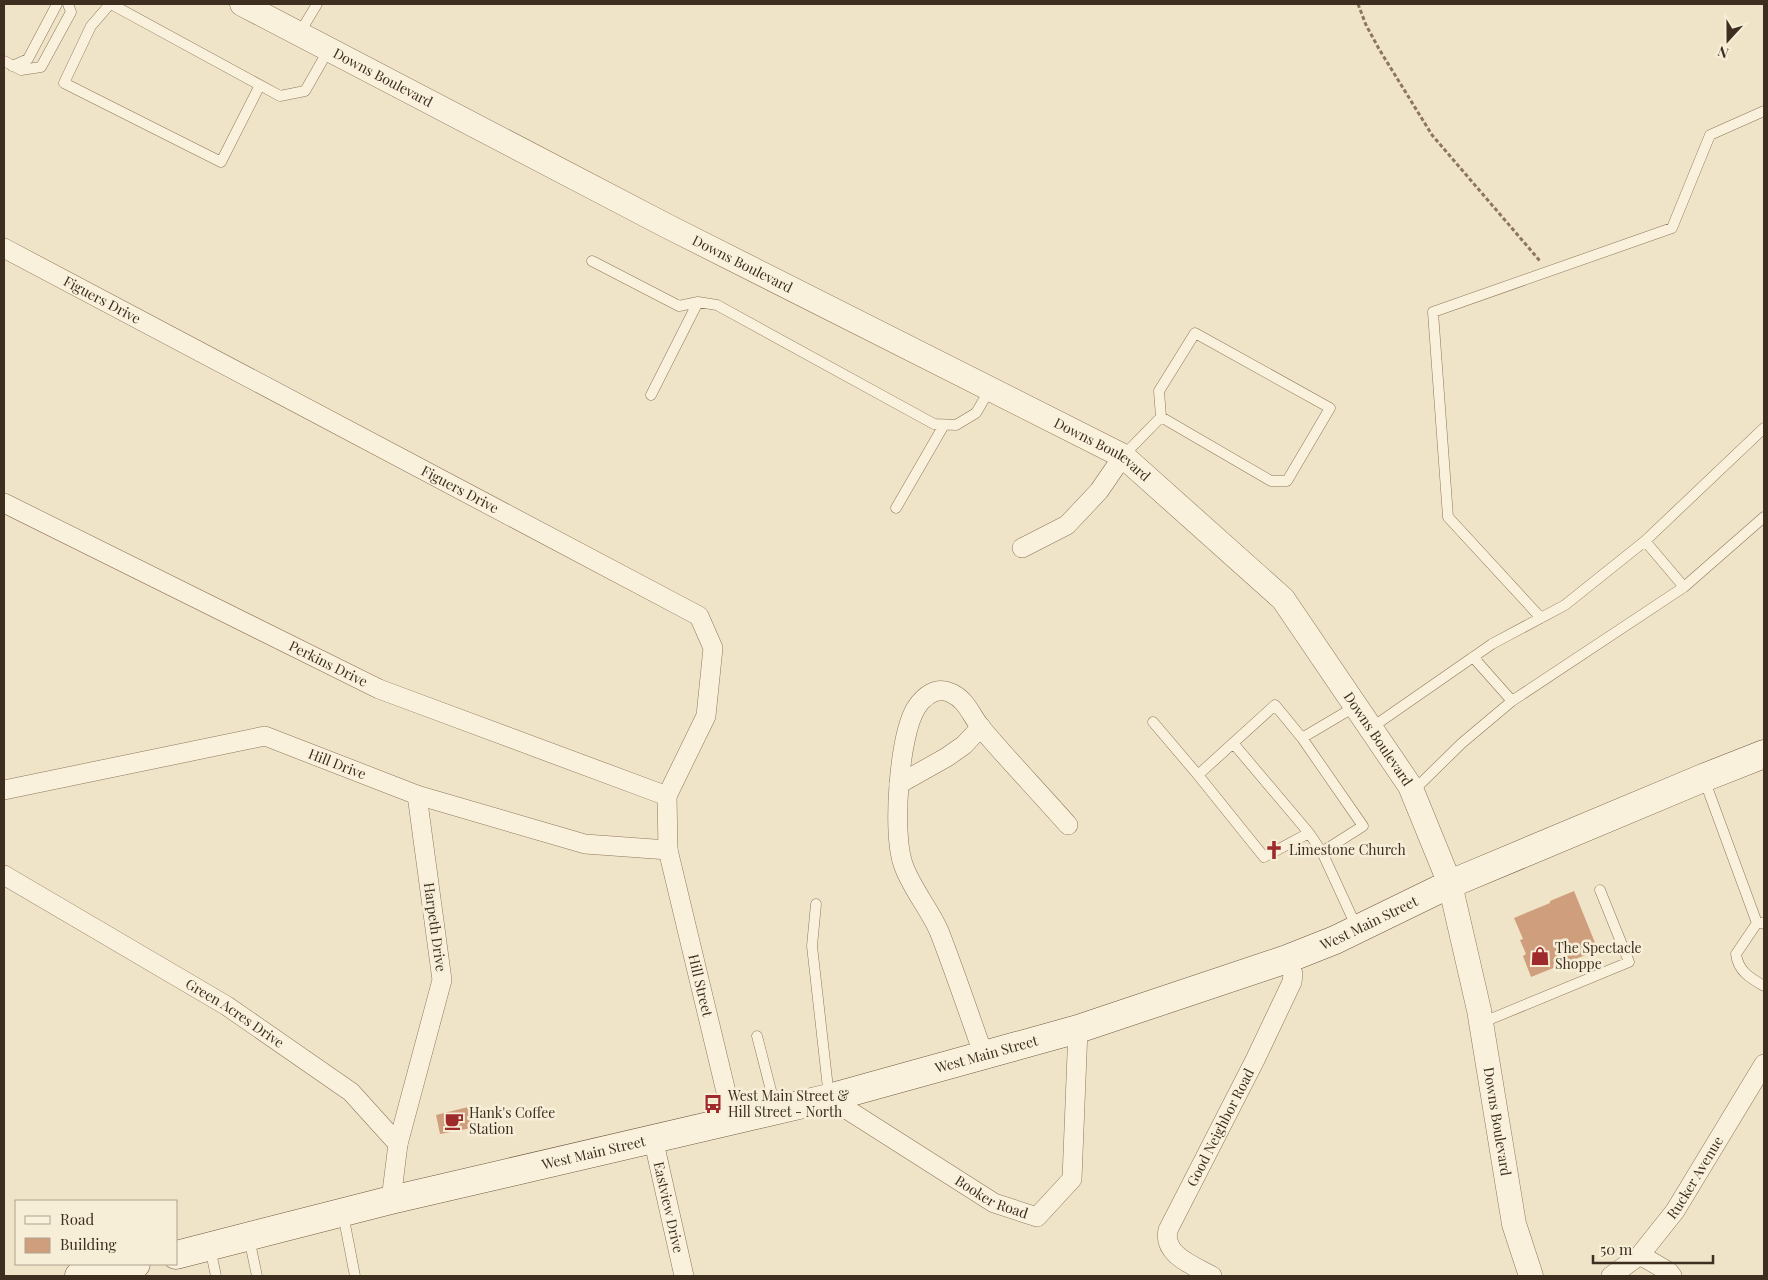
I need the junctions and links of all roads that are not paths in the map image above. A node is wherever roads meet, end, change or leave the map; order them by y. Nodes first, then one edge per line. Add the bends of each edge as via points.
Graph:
1 (57, 4) edge
2 (68, 4) edge
3 (110, 4) edge
4 (242, 4) edge
5 (317, 4) edge
6 (300, 34) junction
7 (329, 49) junction
8 (8, 63) edge
9 (260, 85) junction
10 (1764, 111) edge
11 (4, 248) edge
12 (592, 261) dead end
13 (698, 302) junction
14 (990, 389) junction
15 (651, 396) dead end
16 (1161, 417) junction
17 (944, 425) junction
18 (1764, 428) edge
19 (1123, 456) junction
20 (4, 503) edge
21 (896, 508) dead end
22 (1764, 517) edge
23 (1645, 541) junction
24 (1022, 548) dead end
25 (1684, 587) junction
26 (1540, 618) junction
27 (1474, 657) junction
28 (1512, 701) junction
29 (1356, 706) junction
30 (1153, 722) dead end
31 (981, 727) junction
32 (1371, 728) junction
33 (1302, 738) junction
34 (1233, 743) junction
35 (1764, 754) edge
36 (1198, 775) junction
37 (1703, 778) junction
38 (899, 784) junction
39 (4, 790) edge
40 (1412, 791) junction
41 (417, 795) junction
42 (667, 796) junction
43 (1068, 825) dead end
44 (1309, 833) junction
45 (668, 850) junction
46 (1322, 852) junction
47 (4, 875) edge
48 (1450, 884) junction
49 (1600, 890) dead end
50 (816, 904) dead end
51 (1761, 923) edge
52 (1358, 929) junction
53 (1288, 959) junction
54 (1764, 986) edge
55 (1481, 1023) junction
56 (1078, 1029) junction
57 (757, 1036) dead end
58 (984, 1056) junction
59 (1764, 1064) edge
60 (829, 1098) junction
61 (776, 1111) junction
62 (733, 1121) junction
63 (653, 1138) junction
64 (398, 1144) junction
65 (391, 1200) junction
66 (343, 1213) junction
67 (249, 1237) junction
68 (210, 1247) junction
69 (178, 1255) edge
70 (1640, 1255) junction
71 (133, 1265) edge
72 (106, 1274) edge
73 (79, 1276) edge
74 (216, 1276) edge
75 (257, 1276) edge
76 (355, 1276) edge
77 (684, 1276) edge
78 (1212, 1276) edge
79 (1531, 1276) edge
80 (1611, 1276) edge
81 (1672, 1276) edge

1 - 8 lane via 28,59
2 - 8 lane via 71,12 41,67 21,70
3 - 9 lane
3 - 9 lane via 91,26 64,83 221,162
4 - 6 street, Downs Boulevard
5 - 6 lane
6 - 7 street, Downs Boulevard
7 - 9 lane via 305,91 280,96
7 - 14 street, Downs Boulevard via 667,226
10 - 26 lane via 1710,135 1672,228 1433,312 1448,517
11 - 42 street, Figuers Drive via 699,616 713,648 706,716
12 - 13 lane via 679,306
13 - 15 lane
13 - 17 lane via 717,305 934,424
14 - 17 lane via 976,413 956,425
14 - 19 street, Downs Boulevard
16 - 16 lane via 1271,481 1287,481 1330,408 1195,333 1159,391
16 - 19 lane
17 - 21 lane
18 - 23 lane
19 - 24 street via 1099,491 1067,525
19 - 29 street, Downs Boulevard via 1283,599
20 - 42 street, Perkins Drive via 379,689
22 - 25 lane
23 - 25 lane
23 - 26 lane via 1565,605
25 - 28 lane
26 - 27 lane
27 - 28 lane
27 - 32 lane
28 - 40 lane
29 - 32 street, Downs Boulevard
29 - 33 lane
30 - 36 lane
31 - 38 street via 947,757
31 - 38 street via 965,701 949,692 938,690 925,696 915,710 904,746
31 - 43 street
32 - 40 street, Downs Boulevard
33 - 34 lane via 1275,705
33 - 46 lane via 1363,826
34 - 36 lane
34 - 44 lane
35 - 37 main road, West Main Street
36 - 44 lane via 1264,857
37 - 48 main road, West Main Street
37 - 51 lane
38 - 58 street via 897,834 902,864 938,929
39 - 41 street, Hill Drive via 265,736
40 - 48 street, Downs Boulevard
41 - 45 street, Hill Drive via 585,844
41 - 64 street, Harpeth Drive via 442,980
42 - 45 street, Figuers Drive
44 - 46 lane
45 - 62 street, Hill Street
46 - 52 lane
47 - 64 street, Green Acres Drive via 227,1006 351,1092
48 - 52 main road, West Main Street
48 - 55 street, Downs Boulevard
49 - 55 lane via 1629,962
50 - 60 lane via 812,946
51 - 54 lane via 1736,954 1737,964 1746,975
52 - 53 main road, West Main Street
53 - 56 main road, West Main Street
53 - 78 street, Good Neighbor Road via 1292,982 1168,1230 1167,1241 1174,1253
55 - 79 street, Downs Boulevard via 1514,1224
56 - 58 main road, West Main Street
56 - 60 street, Booker Road via 1072,1179 1037,1217 994,1203
57 - 61 lane
58 - 60 main road, West Main Street
59 - 70 street, Rucker Avenue via 1675,1211
60 - 61 main road, West Main Street
61 - 62 main road, West Main Street
62 - 63 main road, West Main Street
63 - 65 main road, West Main Street
63 - 77 street, Eastview Drive
64 - 65 street
65 - 66 main road, West Main Street
66 - 67 main road, West Main Street
66 - 76 lane
67 - 68 main road, West Main Street
67 - 75 lane
68 - 69 main road, West Main Street
68 - 74 lane
70 - 80 street, Rucker Avenue
70 - 81 street
71 - 72 main road
72 - 73 main road

